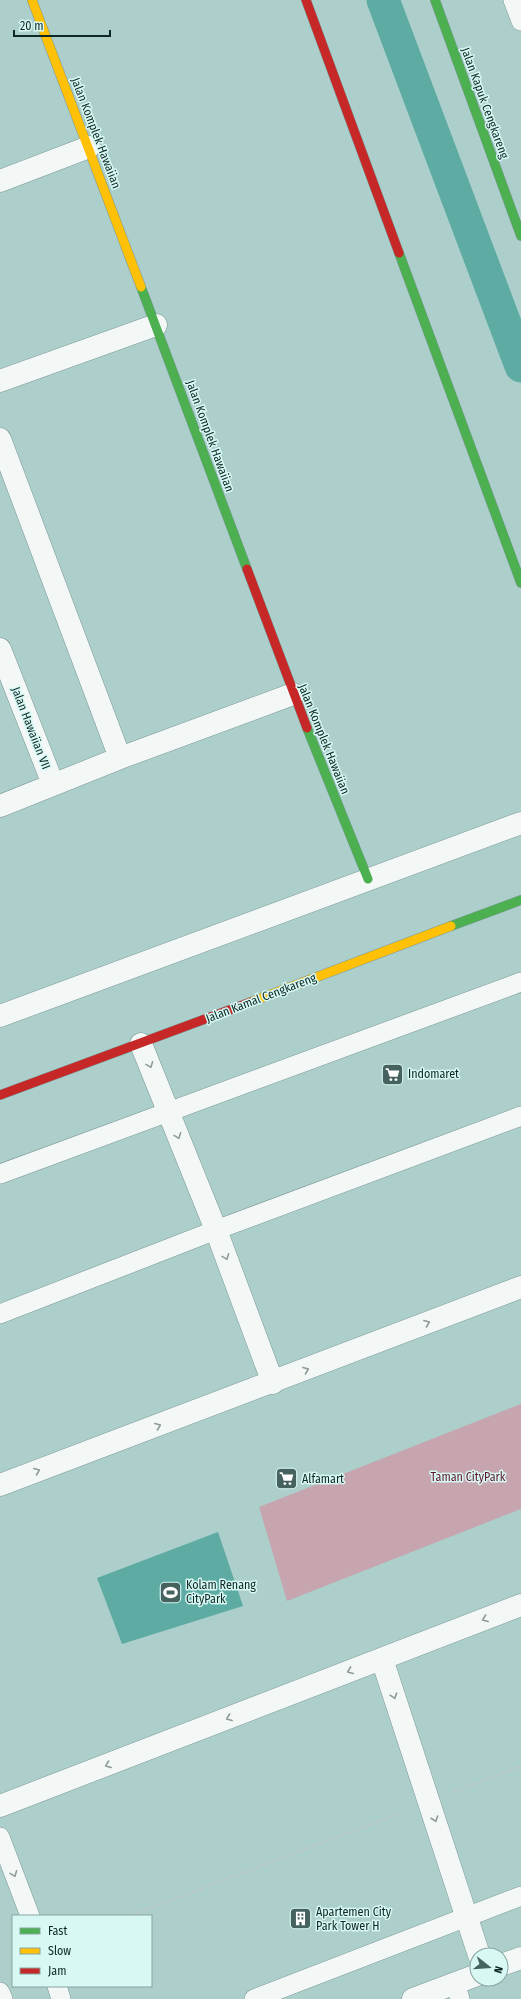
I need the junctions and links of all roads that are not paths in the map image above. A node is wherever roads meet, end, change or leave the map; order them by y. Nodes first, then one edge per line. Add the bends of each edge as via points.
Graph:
1 (32, 0) edge
2 (306, 0) edge
3 (435, 0) edge
4 (513, 0) edge
5 (521, 21) edge
6 (89, 147) junction
7 (0, 181) edge
8 (521, 236) edge
9 (156, 325) junction
10 (0, 381) edge
11 (0, 438) edge
12 (521, 583) edge
13 (0, 649) edge
14 (293, 694) junction
15 (120, 758) junction
16 (53, 784) junction
17 (0, 806) edge
18 (521, 823) edge
19 (368, 879) junction
20 (521, 900) edge
21 (521, 982) edge
22 (0, 1016) edge
23 (141, 1044) junction
24 (0, 1095) edge
25 (169, 1113) junction
26 (521, 1116) edge
27 (0, 1174) edge
28 (216, 1230) junction
29 (521, 1287) edge
30 (0, 1314) edge
31 (274, 1382) junction
32 (0, 1485) edge
33 (521, 1605) edge
34 (382, 1659) junction
35 (0, 1806) edge
36 (0, 1837) edge
37 (521, 1896) edge
38 (30, 1915) edge
39 (467, 1916) junction
40 (477, 1947) edge
41 (521, 1958) edge
42 (509, 1962) edge
43 (469, 1982) edge
44 (57, 1987) edge
45 (458, 1991) edge
46 (0, 1992) edge
47 (2, 1999) edge
48 (61, 1999) edge
49 (254, 1999) edge
50 (413, 1999) edge

1 - 6 street, Jalan Komplek Hawaiian
2 - 12 street
3 - 8 street, Jalan Kapuk Cengkareng
4 - 5 lane
6 - 7 street
6 - 9 street, Jalan Komplek Hawaiian
9 - 10 street
9 - 14 street, Jalan Komplek Hawaiian
11 - 15 street
13 - 16 street, Jalan Hawaiian VII
14 - 15 street
14 - 19 street, Jalan Komplek Hawaiian
15 - 16 street
16 - 17 street
18 - 19 street
19 - 22 street
20 - 23 street, Jalan Kamal Cengkareng
21 - 25 lane
23 - 24 street, Jalan Kamal Cengkareng
23 -> 25 street
25 - 27 lane
25 -> 28 street
26 - 28 lane
28 - 30 lane
28 -> 31 street
31 -> 29 street
32 -> 31 street
33 -> 34 street
34 -> 35 street
34 -> 39 street
36 -> 38 lane
37 - 39 lane
39 - 40 street
39 - 49 lane
41 - 42 street
43 - 45 street
44 - 48 lane
45 - 50 street
46 - 47 lane

